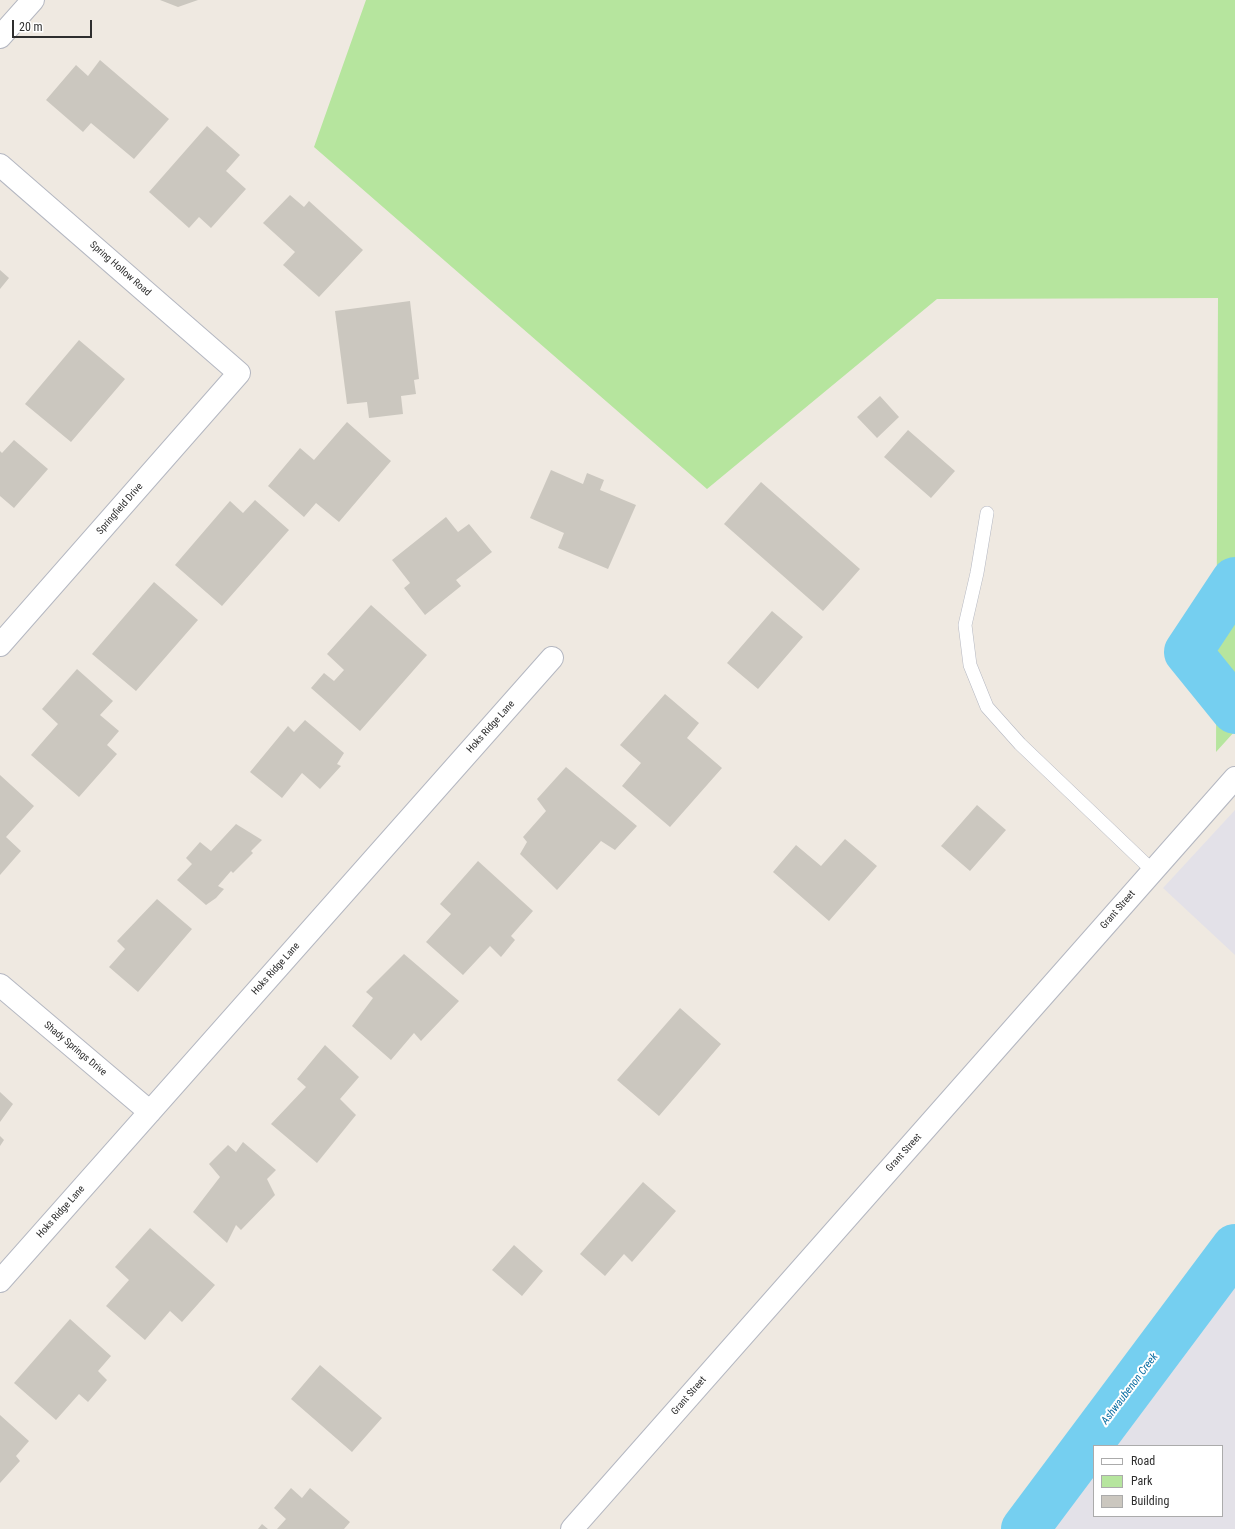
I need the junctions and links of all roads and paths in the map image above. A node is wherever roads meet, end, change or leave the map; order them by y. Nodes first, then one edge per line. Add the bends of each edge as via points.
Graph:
1 (33, 0) edge
2 (0, 37) edge
3 (0, 165) edge
4 (239, 373) joint
5 (987, 513) dead end
6 (0, 645) edge
7 (552, 658) dead end
8 (1235, 778) edge
9 (1153, 871) junction
10 (0, 985) edge
11 (150, 1112) junction
12 (0, 1281) edge
13 (572, 1529) edge

1 - 2 street
3 - 4 street, Spring Hollow Road
4 - 6 street, Springfield Drive
5 - 9 lane via 965,625 970,665 987,707 1020,744
7 - 11 street, Hoks Ridge Lane
8 - 9 street, Grant Street
9 - 13 street, Grant Street
10 - 11 street, Shady Springs Drive
11 - 12 street, Hoks Ridge Lane

